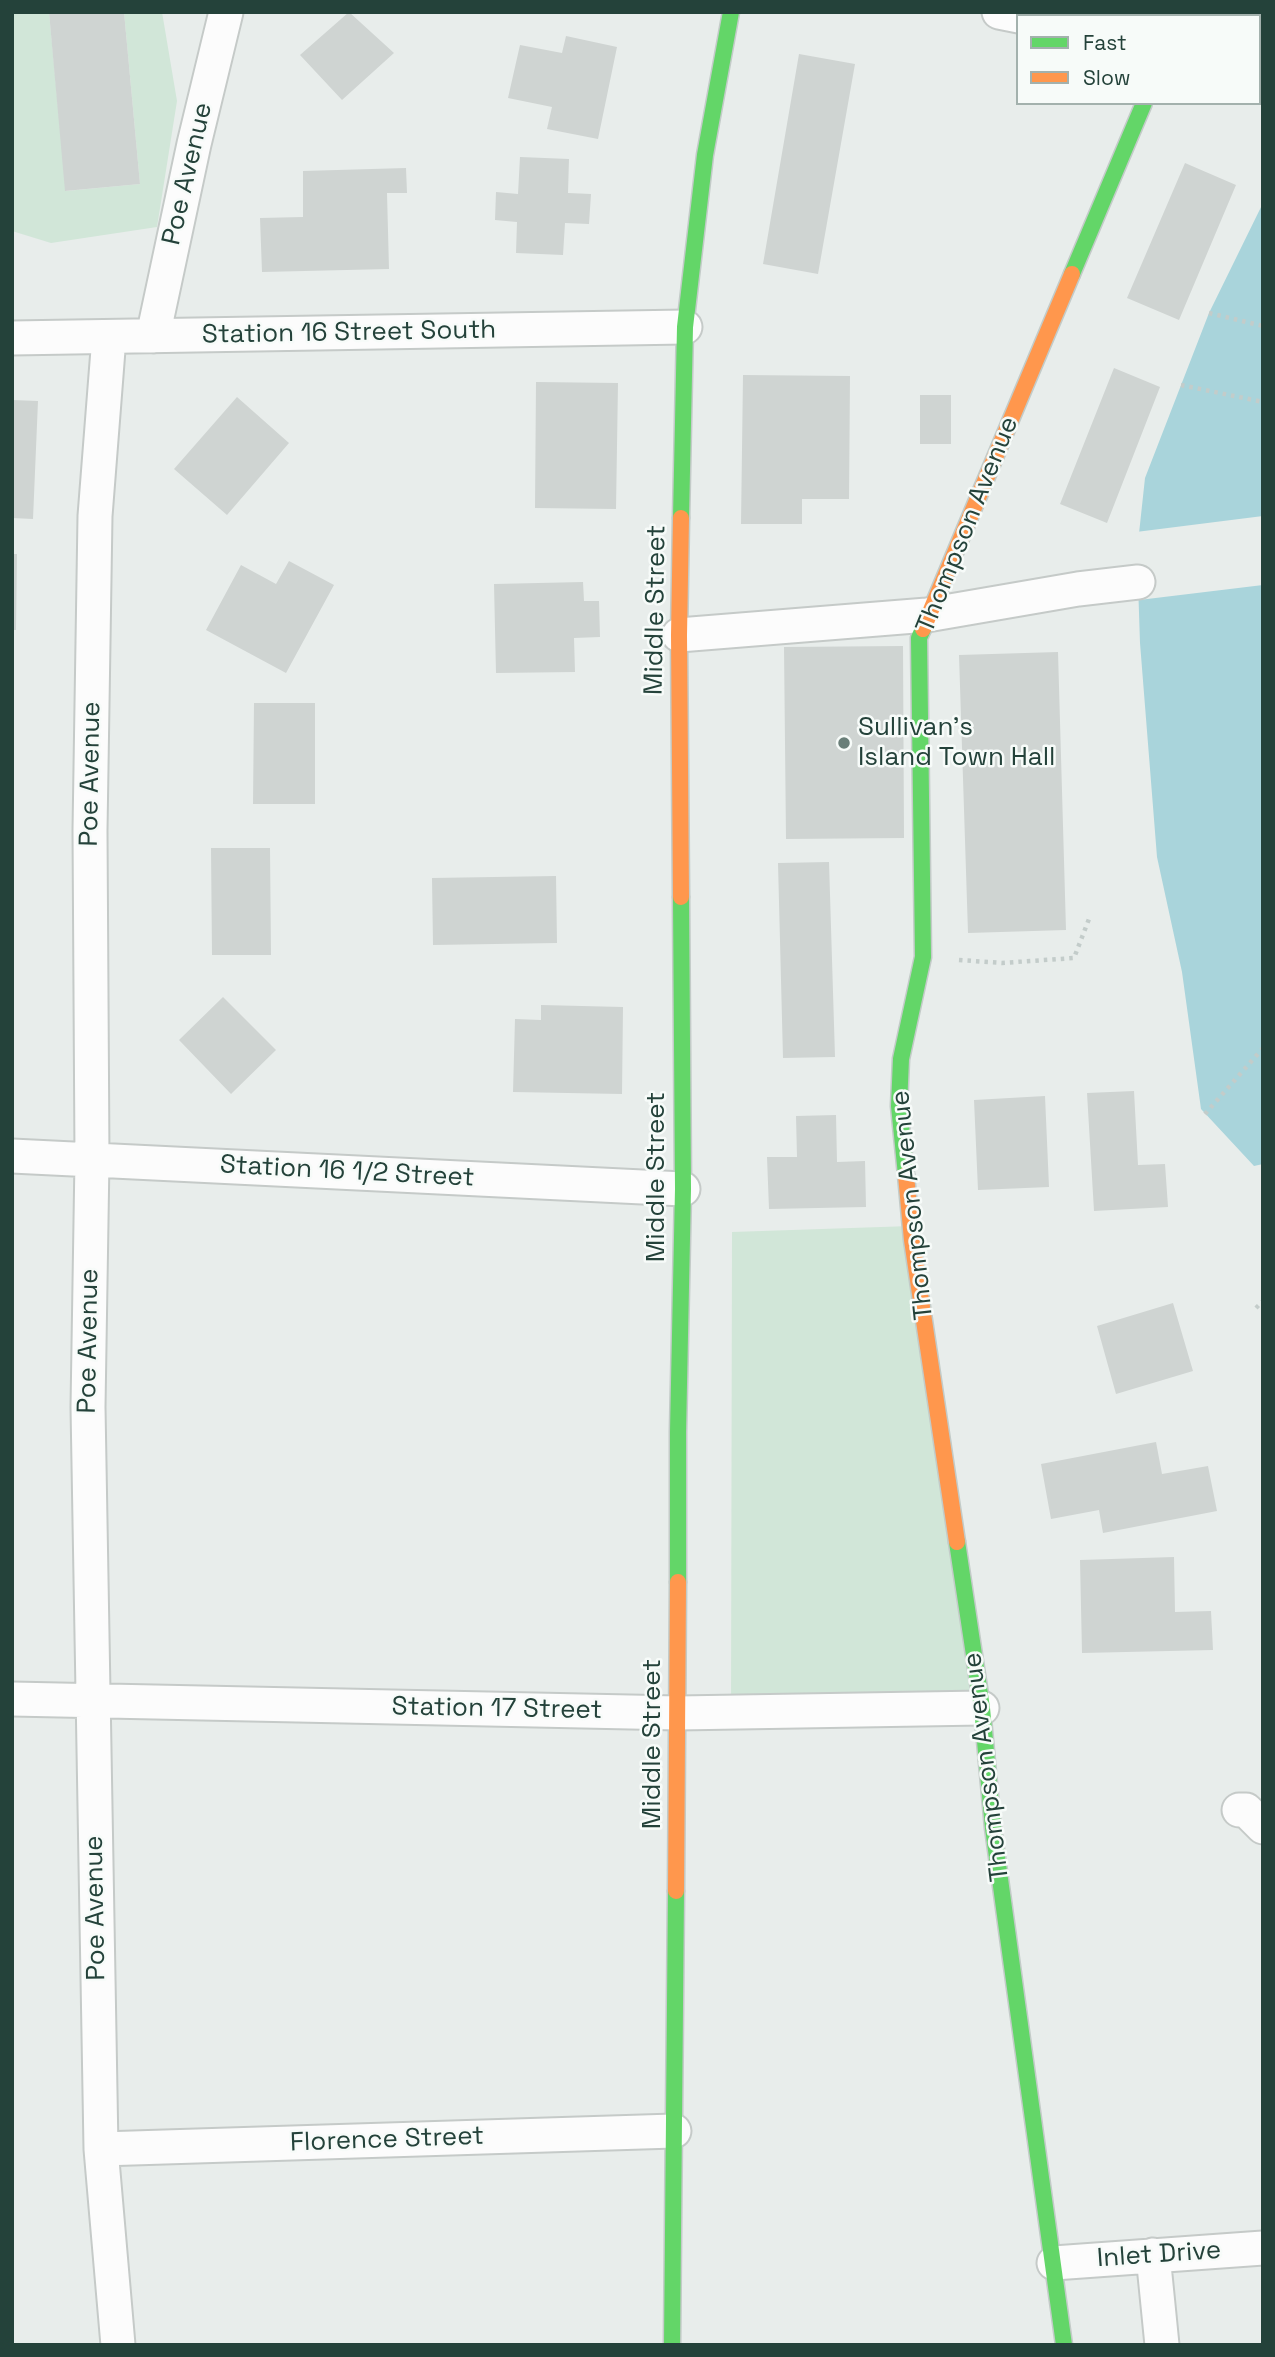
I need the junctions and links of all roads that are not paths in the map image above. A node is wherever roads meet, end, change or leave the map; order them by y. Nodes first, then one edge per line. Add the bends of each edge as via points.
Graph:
1 (226, 12) edge
2 (731, 12) edge
3 (1143, 105) edge
4 (685, 327) junction
5 (153, 336) junction
6 (109, 337) junction
7 (12, 338) edge
8 (1138, 582) dead end
9 (927, 615) junction
10 (679, 635) junction
11 (12, 1156) edge
12 (92, 1159) junction
13 (682, 1189) junction
14 (12, 1699) edge
15 (92, 1701) junction
16 (982, 1707) junction
17 (678, 1713) junction
18 (674, 2131) junction
19 (101, 2149) junction
20 (1263, 2248) edge
21 (1153, 2255) junction
22 (1054, 2263) junction
23 (118, 2345) edge
24 (672, 2345) edge
25 (1064, 2345) edge
26 (1162, 2345) edge

1 - 5 street, Poe Avenue
2 - 4 street, Middle Street via 705,155
3 - 9 street, Thompson Avenue
4 - 5 street, Station 16 Street South
4 - 10 street, Middle Street
5 - 6 street, Station 16 Street South
6 - 7 street, Station 16 Street South
6 - 12 street, Poe Avenue via 95,516 90,830
8 - 9 street
9 - 10 street
9 - 16 street, Thompson Avenue via 919,638 923,957 901,1059 899,1106 912,1240
10 - 13 street, Middle Street
11 - 12 street, Station 16 1/2 Street
12 - 13 street, Station 16 1/2 Street
12 - 15 street, Poe Avenue via 88,1407
13 - 17 street, Middle Street
14 - 15 street, Station 17 Street
15 - 17 street, Station 17 Street
15 - 19 street, Poe Avenue
16 - 17 street, Station 17 Street
16 - 22 street, Thompson Avenue via 993,1828
17 - 18 street, Middle Street
18 - 19 street, Florence Street
18 - 24 street, Middle Street
19 - 23 street, Poe Avenue
20 - 21 street, Inlet Drive
21 - 22 street, Inlet Drive
21 - 26 street
22 - 25 street, Thompson Avenue

